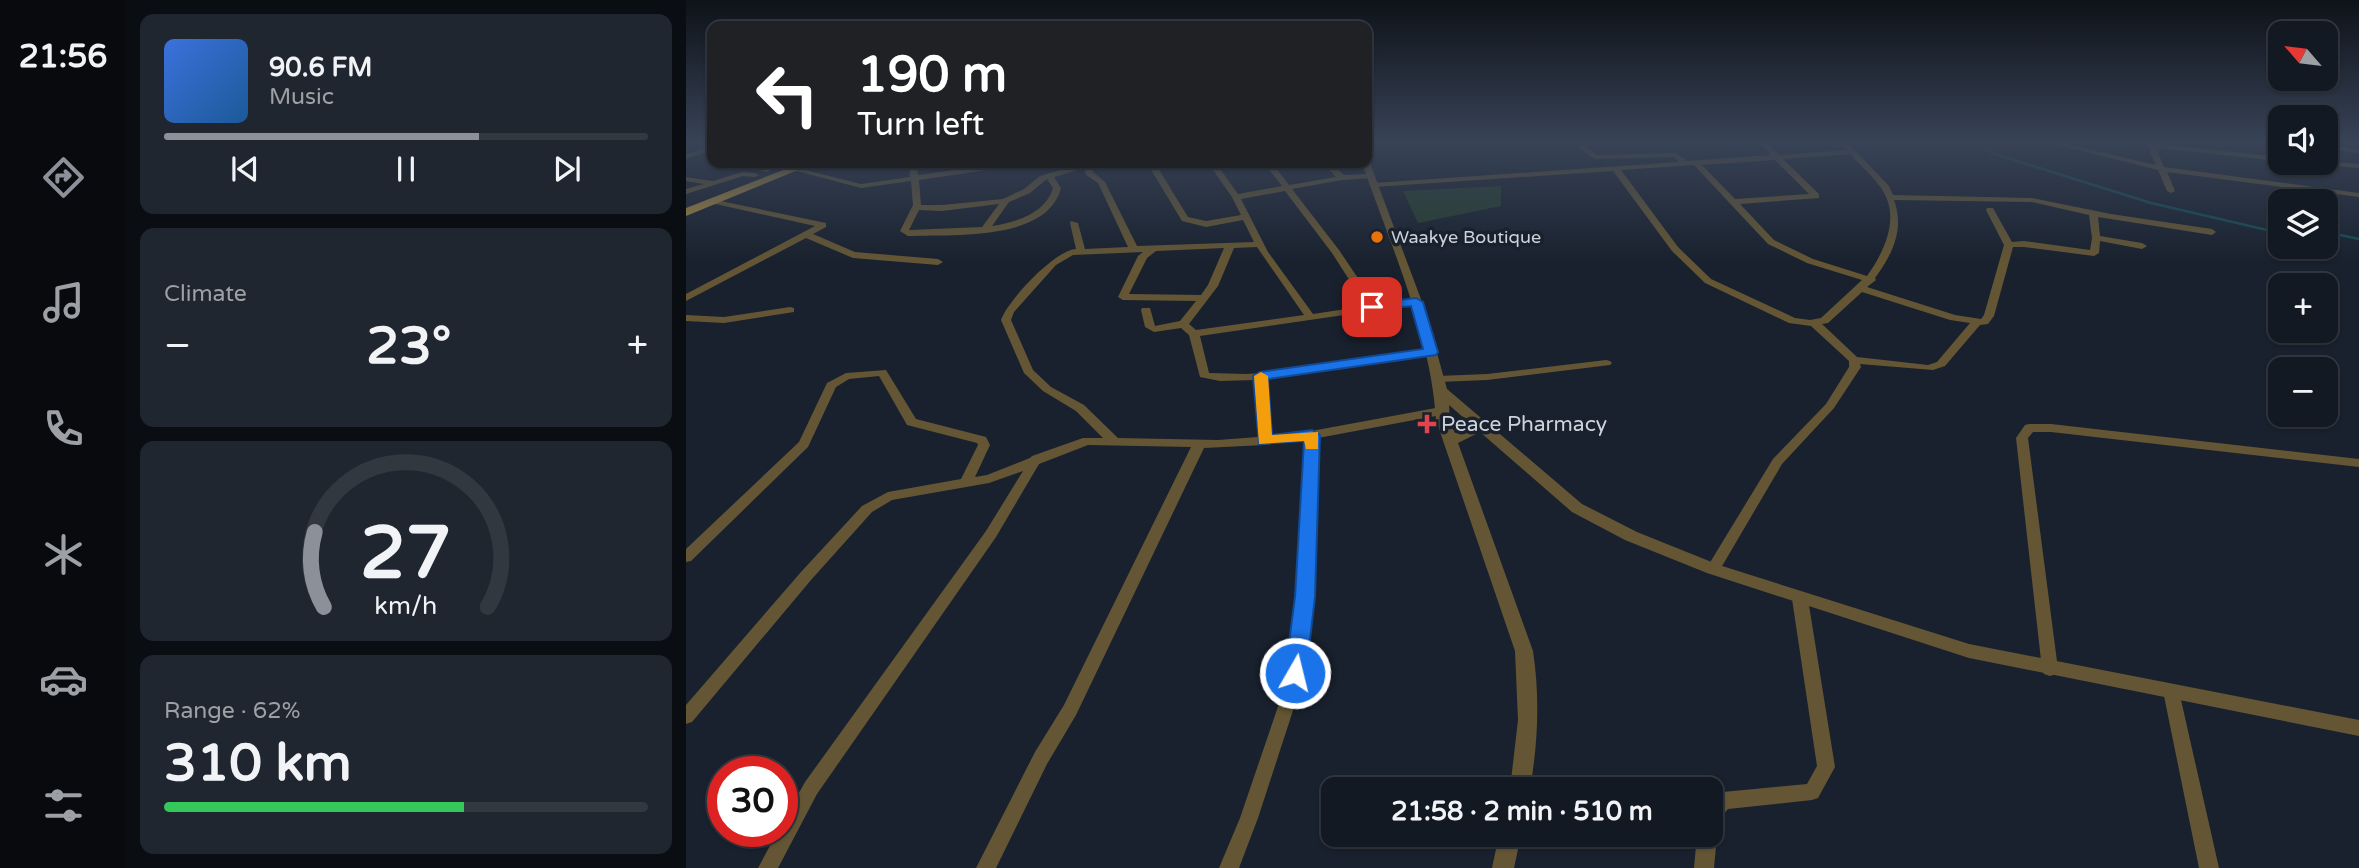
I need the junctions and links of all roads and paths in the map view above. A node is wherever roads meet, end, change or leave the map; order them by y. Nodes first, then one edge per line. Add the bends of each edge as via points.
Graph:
1 (1373, 181) edge
2 (703, 182) edge
3 (718, 182) edge
4 (739, 182) edge
5 (757, 182) edge
6 (842, 182) edge
7 (900, 182) edge
8 (915, 182) edge
9 (1039, 182) edge
10 (1053, 182) edge
11 (1100, 182) edge
12 (1162, 182) edge
13 (1225, 182) edge
14 (1283, 182) edge
15 (1323, 182) edge
16 (1625, 182) edge
17 (1712, 182) edge
18 (1801, 182) edge
19 (1881, 182) edge
20 (2167, 182) edge
21 (2257, 182) edge
22 (713, 183) junction
23 (1288, 188) junction
24 (2171, 191) dead end
25 (686, 192) edge
26 (2359, 195) edge
27 (1236, 197) junction
28 (1891, 197) junction
29 (714, 201) junction
30 (1005, 201) junction
31 (686, 202) edge
32 (1735, 202) junction
33 (916, 207) junction
34 (1990, 210) dead end
35 (686, 212) edge
36 (2093, 213) junction
37 (1247, 217) junction
38 (1074, 223) dead end
39 (985, 230) junction
40 (2212, 232) dead end
41 (807, 235) junction
42 (2096, 238) junction
43 (1260, 244) junction
44 (1230, 246) junction
45 (2009, 246) junction
46 (2142, 246) dead end
47 (1157, 247) junction
48 (1133, 248) junction
49 (1081, 250) junction
50 (938, 262) dead end
51 (1871, 281) junction
52 (1862, 289) junction
53 (686, 298) edge
54 (1202, 298) junction
55 (1416, 302) junction
56 (1372, 307) junction
57 (790, 310) dead end
58 (1146, 310) dead end
59 (1309, 315) junction
60 (686, 318) edge
61 (1814, 323) junction
62 (1976, 323) junction
63 (1183, 324) junction
64 (1194, 334) junction
65 (1431, 352) junction
66 (1854, 360) junction
67 (1606, 363) dead end
68 (1260, 376) junction
69 (1439, 385) junction
70 (1441, 411) junction
71 (1480, 427) junction
72 (1312, 435) junction
73 (1113, 440) junction
74 (1264, 441) junction
75 (1450, 441) junction
76 (1199, 444) junction
77 (1037, 458) junction
78 (2359, 463) edge
79 (966, 482) junction
80 (686, 557) edge
81 (1713, 569) junction
82 (1800, 599) junction
83 (2050, 669) junction
84 (2171, 691) junction
85 (686, 718) edge
86 (2359, 727) edge
87 (1523, 777) edge
88 (1723, 801) edge
89 (1507, 847) edge
90 (1706, 847) edge
91 (768, 868) edge
92 (986, 868) edge
93 (1229, 868) edge
94 (1503, 868) edge
95 (1704, 868) edge
96 (2208, 868) edge

1 - 55 street
2 - 22 street
3 - 22 street
4 - 31 main road
5 - 29 main road
6 - 7 street via 857,186
8 - 33 street
9 - 30 street
10 - 39 street via 1057,188 1051,202 1016,226
11 - 48 street
12 - 37 street via 1185,219 1206,223
13 - 27 street
14 - 23 street
15 - 23 street
16 - 61 street via 1675,249 1708,281 1793,321
17 - 32 street
18 - 32 street via 1815,196
19 - 28 street
20 - 24 street
21 - 26 street
22 - 25 street
23 - 27 street
23 - 56 street
27 - 37 street
28 - 36 street via 2032,200
28 - 51 street via 1894,233
29 - 35 main road
29 - 41 street via 822,224
30 - 33 street
30 - 39 street
32 - 51 street via 1757,229 1783,250
33 - 39 street via 904,231 908,233
34 - 45 street
36 - 40 street
36 - 42 street
37 - 43 street
38 - 49 street
41 - 50 street via 862,257
41 - 53 street
42 - 45 street via 2092,254
42 - 46 street
43 - 44 street
43 - 59 street
44 - 47 street
44 - 54 street via 1216,282
45 - 62 street via 1989,316
47 - 48 street
47 - 54 street via 1143,256 1124,297
48 - 49 street
49 - 73 street via 1053,263 1006,320 1028,371 1047,389 1080,408
51 - 52 street
52 - 61 street via 1824,321
52 - 62 street
54 - 63 street
55 - 56 street
55 - 65 street
56 - 59 street
57 - 60 street via 715,321
58 - 63 street via 1154,329
59 - 64 street
61 - 66 street
62 - 66 street via 1947,358 1929,368
63 - 64 street
64 - 68 street via 1204,375 1218,379
65 - 68 street
65 - 69 street
66 - 81 street via 1856,367 1844,389 1777,463
67 - 69 street
68 - 74 street
69 - 70 street
69 - 71 street
70 - 72 street
70 - 75 street
71 - 75 street
71 - 81 street via 1577,508
72 - 74 street
72 - 93 street via 1305,597 1293,687
73 - 76 street
73 - 77 street via 1081,442
74 - 76 street
75 - 87 street via 1524,651
76 - 92 street via 1070,710
77 - 79 street via 995,477
77 - 91 street via 991,534 811,788
78 - 83 street via 2029,428 2022,438
79 - 80 street via 984,445 982,440 911,422 882,372 846,376 831,385 804,444
79 - 85 street via 888,496 867,509
81 - 82 street
82 - 83 street via 1958,648
82 - 88 street via 1826,767 1812,792
83 - 84 street
84 - 86 street
84 - 96 street
89 - 94 street
90 - 95 street

